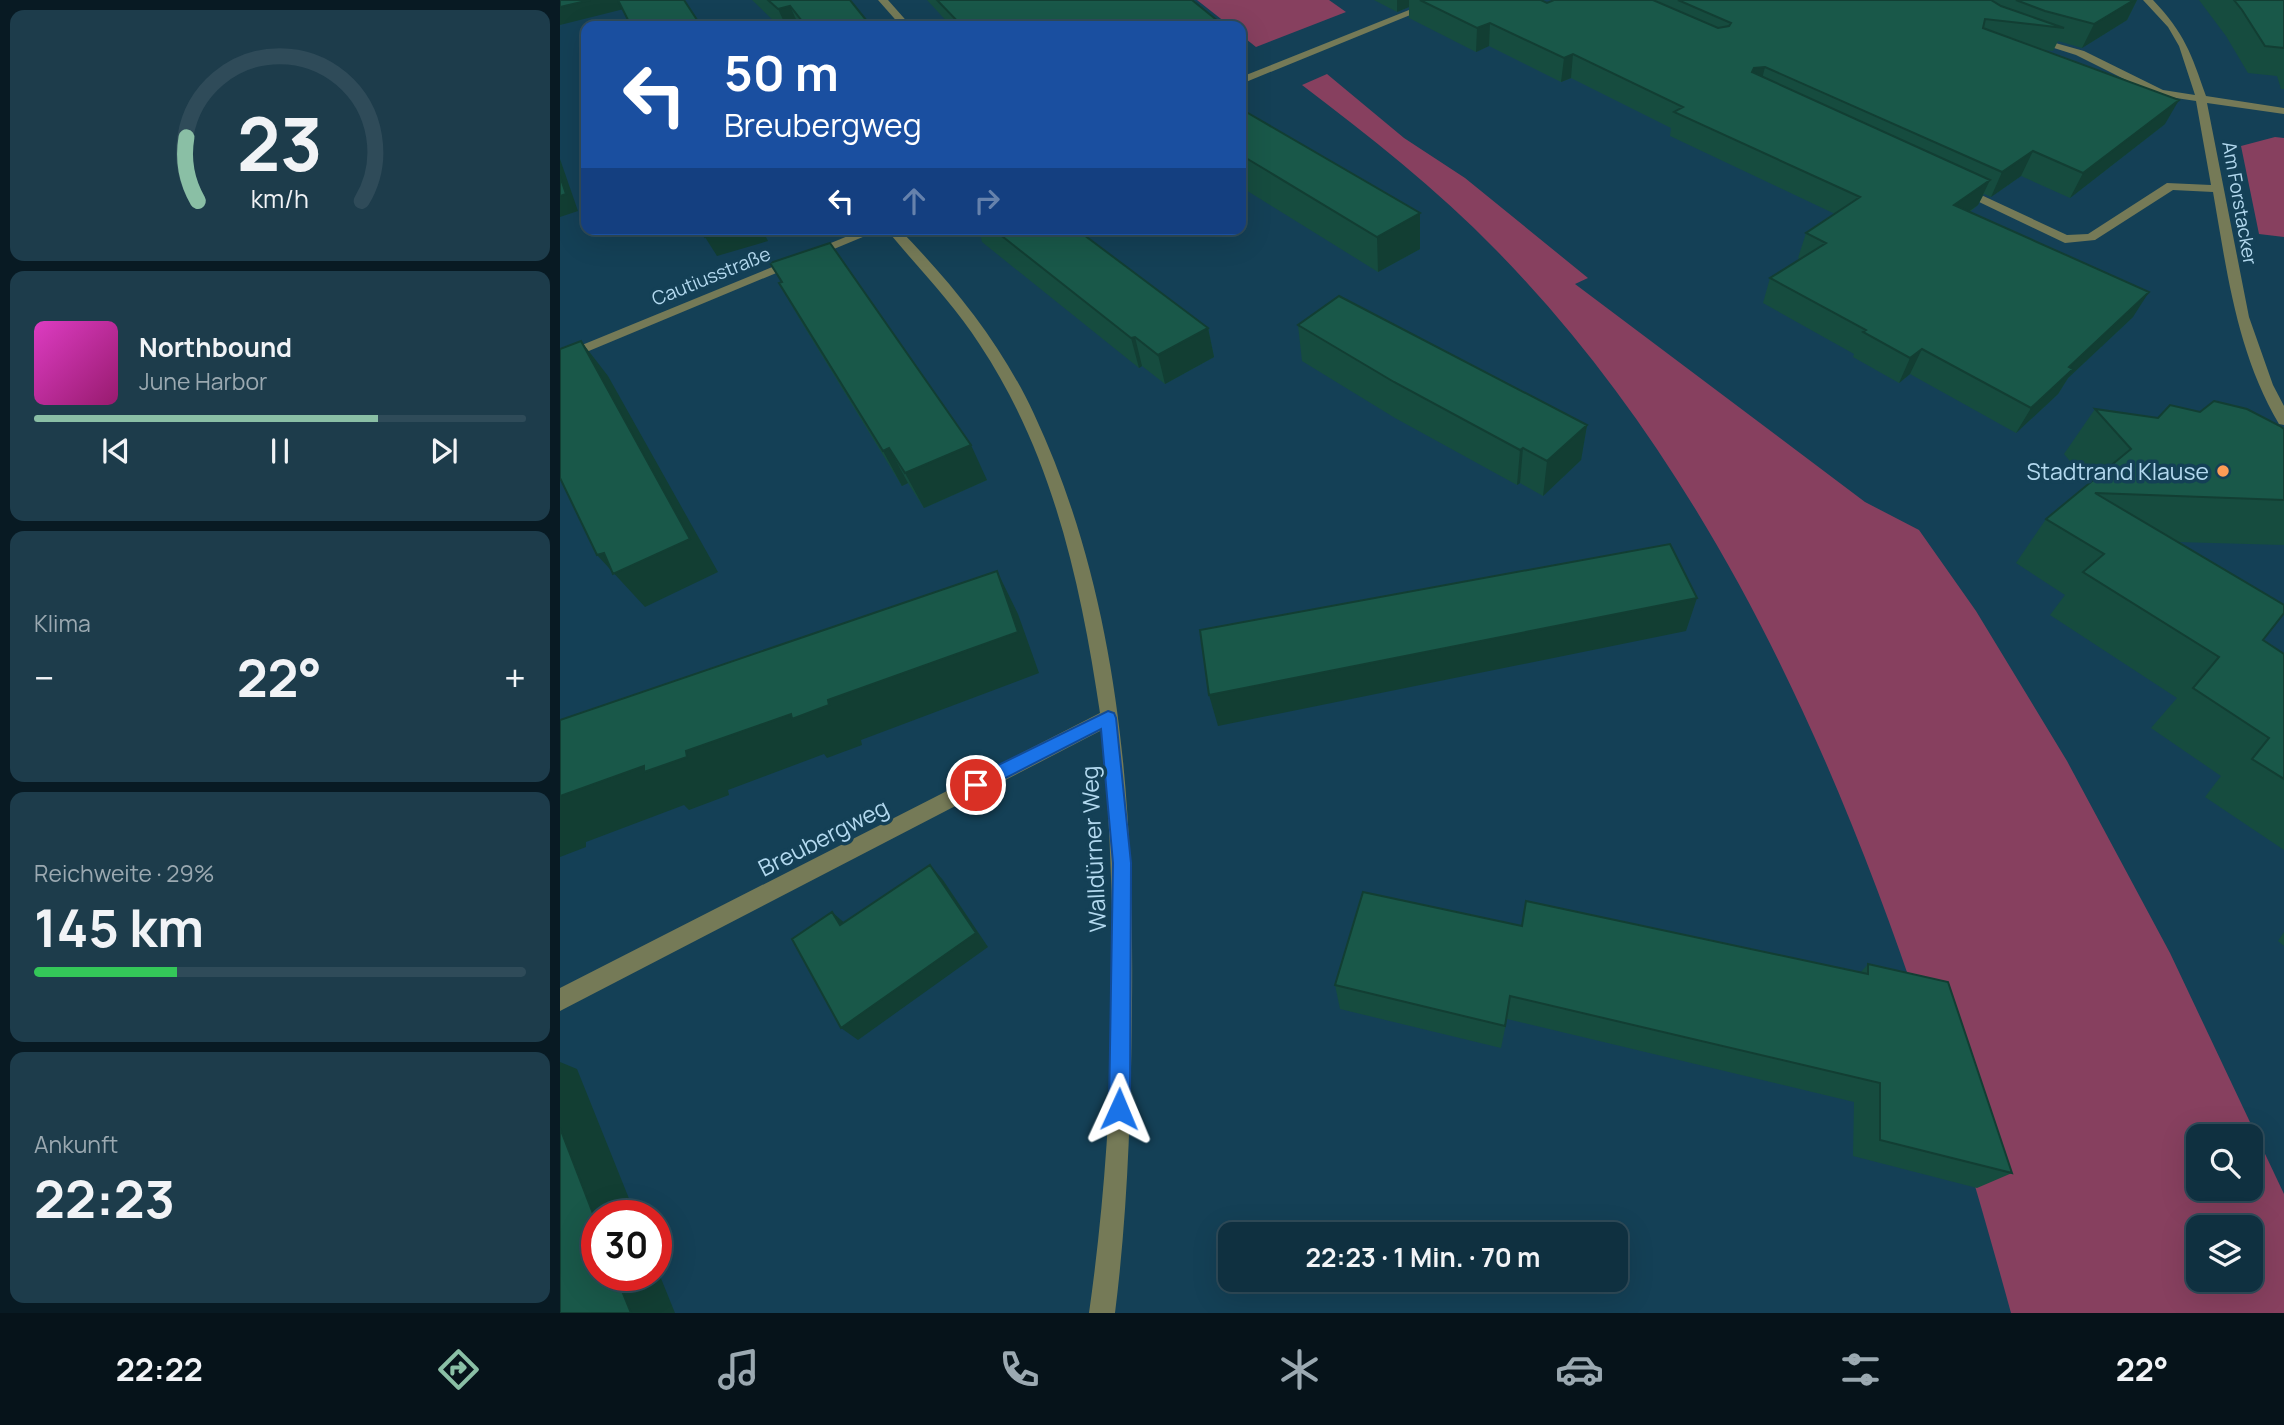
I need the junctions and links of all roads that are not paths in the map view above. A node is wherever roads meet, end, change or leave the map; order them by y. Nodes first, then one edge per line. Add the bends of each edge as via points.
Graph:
1 (883, 0) edge
2 (1442, 0) edge
3 (2148, 0) edge
4 (902, 21) edge
5 (2018, 35) edge
6 (1246, 79) edge
7 (2201, 98) junction
8 (2284, 111) edge
9 (1953, 187) edge
10 (2217, 189) junction
11 (861, 235) edge
12 (897, 235) edge
13 (560, 359) edge
14 (2284, 420) edge
15 (1108, 718) junction
16 (560, 1000) edge
17 (1101, 1313) edge

1 - 4 street
2 - 6 street
3 - 7 street, Am Forstacker via 2184,46
5 - 7 street via 2080,53 2160,93
7 - 8 street
7 - 10 street, Am Forstacker
9 - 10 street via 2065,239 2091,237 2171,186
10 - 14 street, Am Forstacker via 2242,317 2266,386
11 - 13 street, Cautiusstraße
12 - 15 street, Walldürner Weg via 937,279 990,351 1026,411 1060,500 1092,605
15 - 16 street, Breubergweg
15 - 17 street, Walldürner Weg via 1122,863 1123,962 1119,1109

